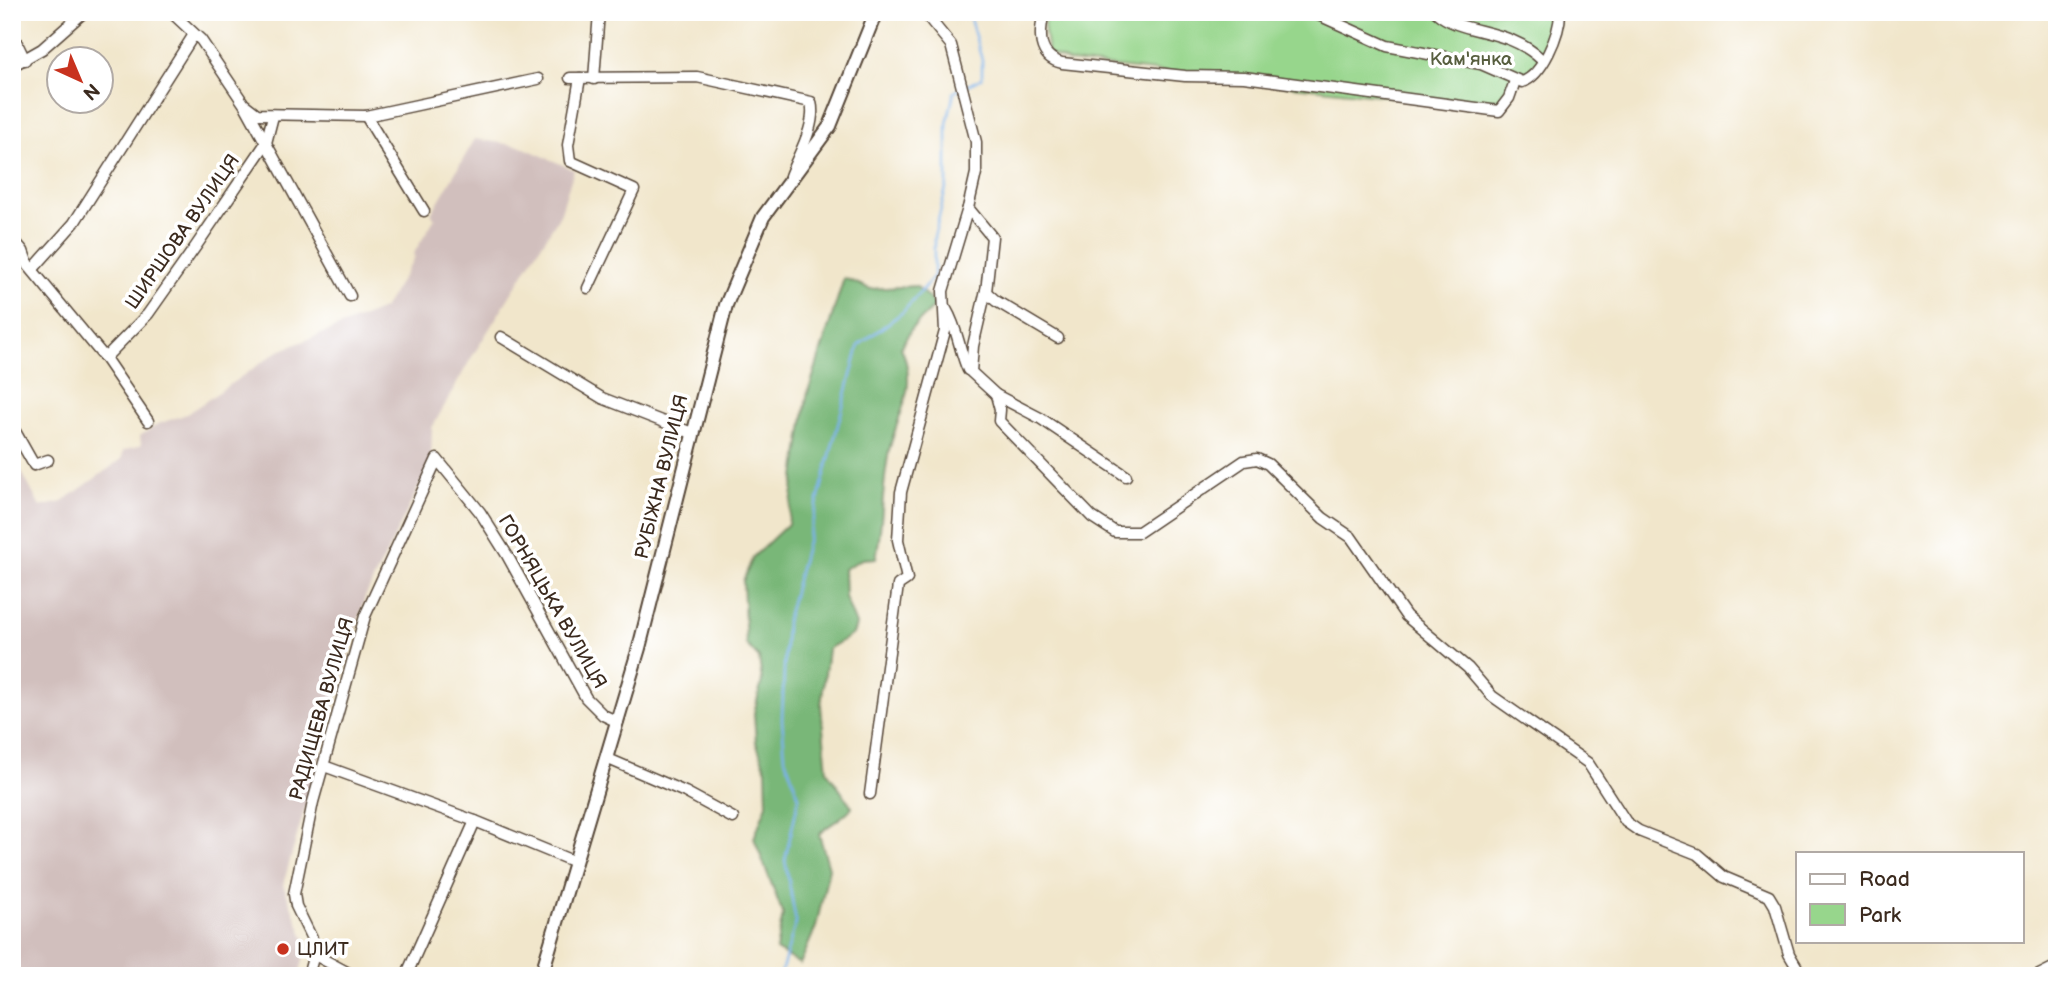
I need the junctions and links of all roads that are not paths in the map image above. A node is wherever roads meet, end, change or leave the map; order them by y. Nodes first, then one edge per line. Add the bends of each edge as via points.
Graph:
1 (84, 12) edge
2 (171, 12) edge
3 (599, 12) edge
4 (876, 12) edge
5 (924, 12) edge
6 (1044, 12) edge
7 (1312, 12) edge
8 (1436, 12) edge
9 (1560, 12) edge
10 (12, 33) edge
11 (193, 36) junction
12 (25, 60) junction
13 (1542, 60) junction
14 (12, 66) edge
15 (538, 79) dead end
16 (594, 79) junction
17 (1515, 81) junction
18 (244, 104) junction
19 (273, 116) junction
20 (366, 116) junction
21 (266, 143) junction
22 (786, 185) junction
23 (968, 208) junction
24 (424, 211) dead end
25 (12, 237) edge
26 (33, 269) junction
27 (588, 288) dead end
28 (986, 289) junction
29 (350, 296) dead end
30 (945, 307) junction
31 (501, 337) dead end
32 (1058, 338) dead end
33 (105, 358) junction
34 (980, 378) junction
35 (996, 395) junction
36 (148, 421) dead end
37 (12, 426) edge
38 (692, 433) junction
39 (437, 459) joint
40 (48, 460) dead end
41 (1126, 476) dead end
42 (618, 722) junction
43 (607, 758) junction
44 (324, 766) junction
45 (870, 794) dead end
46 (733, 818) dead end
47 (475, 821) junction
48 (575, 862) junction
49 (315, 955) junction
50 (2057, 966) edge
51 (308, 976) edge
52 (354, 976) edge
53 (406, 976) edge
54 (541, 976) edge
55 (1802, 976) edge
56 (2037, 976) edge

1 - 12 street
2 - 11 street
3 - 16 street
4 - 22 street, РУБІЖНА ВУЛИЦЯ via 830,126
5 - 23 street via 951,45 965,93 978,154
6 - 17 street via 1040,36 1044,52 1062,63 1185,76 1244,77 1499,111
7 - 17 street via 1387,47 1481,64
8 - 13 street via 1517,41
9 - 13 street via 1556,39
10 - 12 street
11 - 18 street via 201,40
11 - 26 street via 74,223
12 - 14 street
13 - 17 street via 1533,77
15 - 20 street
16 - 22 street via 697,77 811,102 809,127
16 - 27 street via 575,78 570,161 634,190
18 - 19 street via 257,114
18 - 21 street
19 - 20 street
19 - 21 street, ШИРШОВА ВУЛИЦЯ
20 - 24 street
21 - 29 street
21 - 33 street, ШИРШОВА ВУЛИЦЯ via 148,314
22 - 38 street, РУБІЖНА ВУЛИЦЯ via 763,217 741,265
23 - 28 street via 992,237
23 - 30 street via 943,291
25 - 26 street
26 - 33 street
28 - 32 street via 996,301
28 - 34 street via 970,366
30 - 34 street via 956,327 961,355 969,371
30 - 45 street via 945,331 901,492 898,540 907,579 898,584
31 - 38 street via 602,398
33 - 36 street
34 - 35 street
35 - 41 street via 1040,418
35 - 55 street via 999,421 1036,463 1104,526 1125,532 1139,532 1244,461 1268,464 1323,518 1351,537 1406,616 1468,668 1492,696 1588,763 1626,822 1692,851 1724,877 1769,896 1789,954
37 - 40 street via 34,465
38 - 42 street, РУБІЖНА ВУЛИЦЯ
39 - 42 street, ГОРНЯЦЬКА ВУЛИЦЯ via 480,512 507,555 586,698
39 - 44 street, РАДИЩЕВА ВУЛИЦЯ via 365,616
42 - 43 street, РУБІЖНА ВУЛИЦЯ
43 - 46 street
43 - 48 street, РУБІЖНА ВУЛИЦЯ
44 - 47 street
44 - 49 street, РАДИЩЕВА ВУЛИЦЯ via 295,883 296,906 316,947
47 - 48 street
47 - 53 street
48 - 54 street, РУБІЖНА ВУЛИЦЯ
49 - 51 street
49 - 52 street
50 - 56 street

